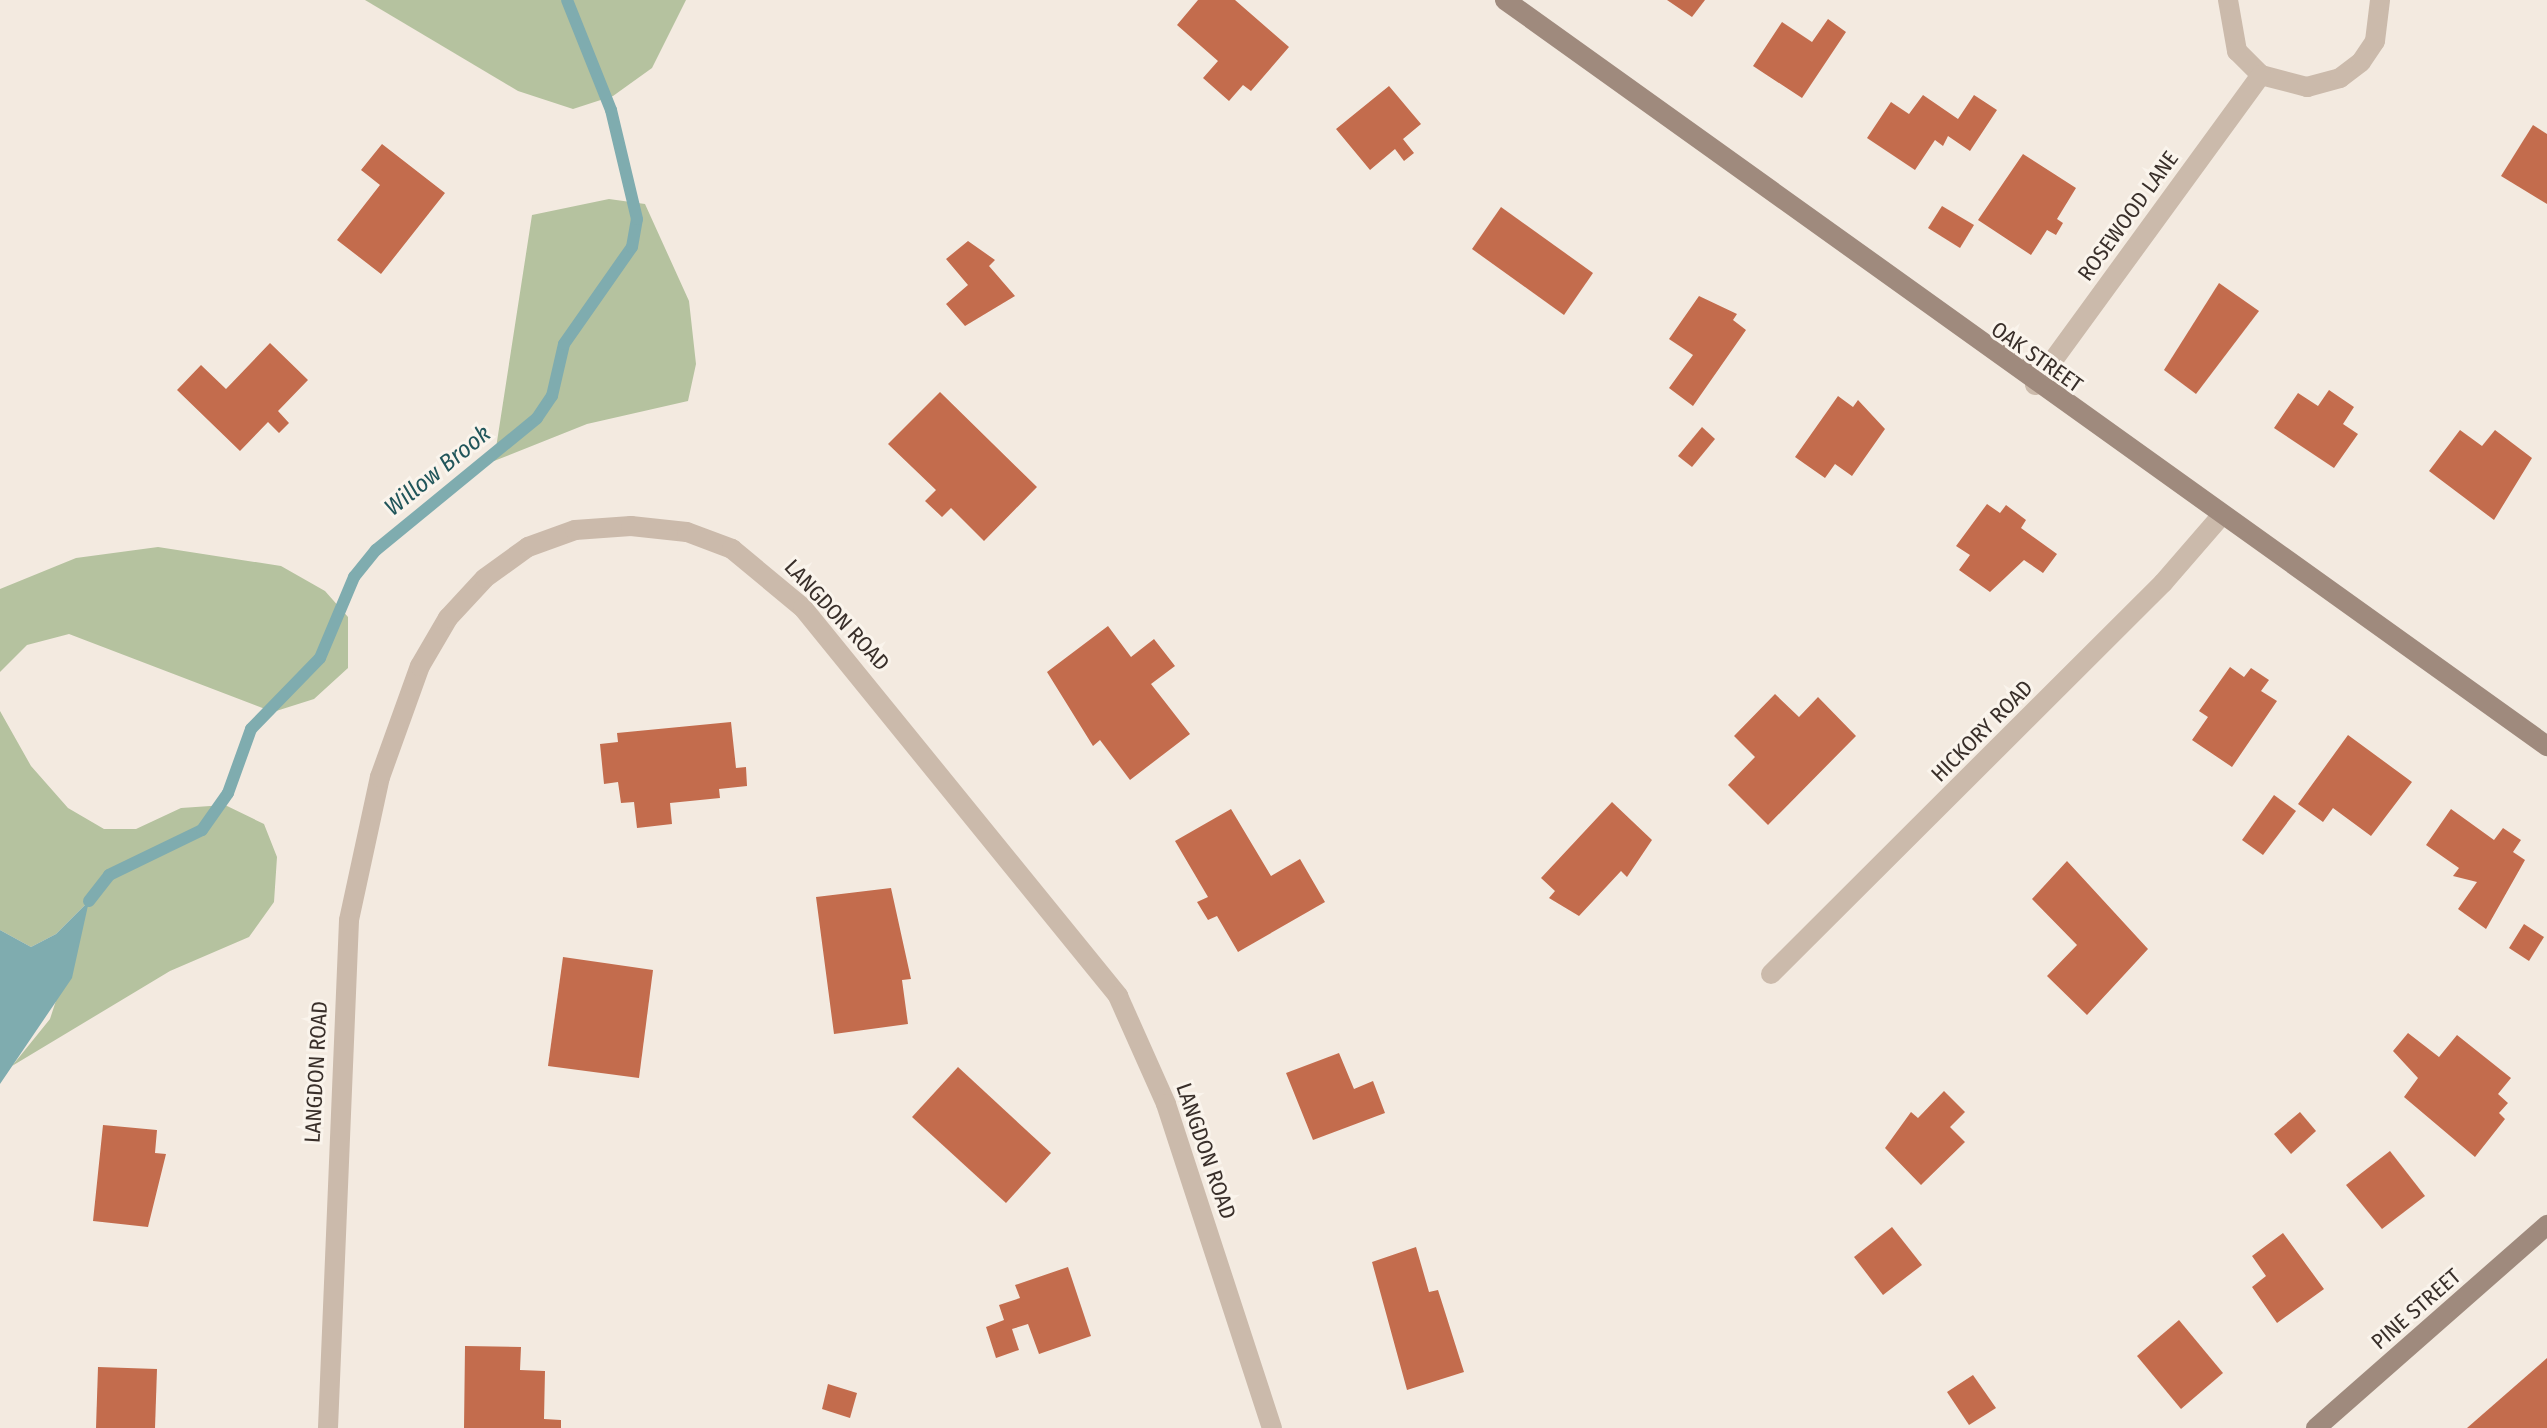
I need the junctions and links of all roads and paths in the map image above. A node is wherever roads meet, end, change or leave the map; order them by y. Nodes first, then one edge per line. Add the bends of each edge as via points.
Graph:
1 (1505, 0) edge
2 (2228, 0) edge
3 (2380, 0) edge
4 (2261, 75) junction
5 (2035, 385) junction
6 (2221, 516) junction
7 (2547, 746) edge
8 (1771, 974) dead end
9 (2547, 1225) edge
10 (328, 1428) edge
11 (1272, 1428) edge
12 (2316, 1428) edge

1 - 5 main road, OAK STREET
2 - 4 street via 2237,51
3 - 4 street via 2375,41 2340,78 2307,87
4 - 5 street, ROSEWOOD LANE
5 - 6 main road, OAK STREET
6 - 7 main road, OAK STREET
6 - 8 street, HICKORY ROAD via 2163,583
9 - 12 main road, PINE STREET
10 - 11 street, LANGDON ROAD via 349,920 389,750 420,666 448,618 485,578 528,547 575,530 631,526 687,532 732,549 803,608 1118,996 1166,1104

